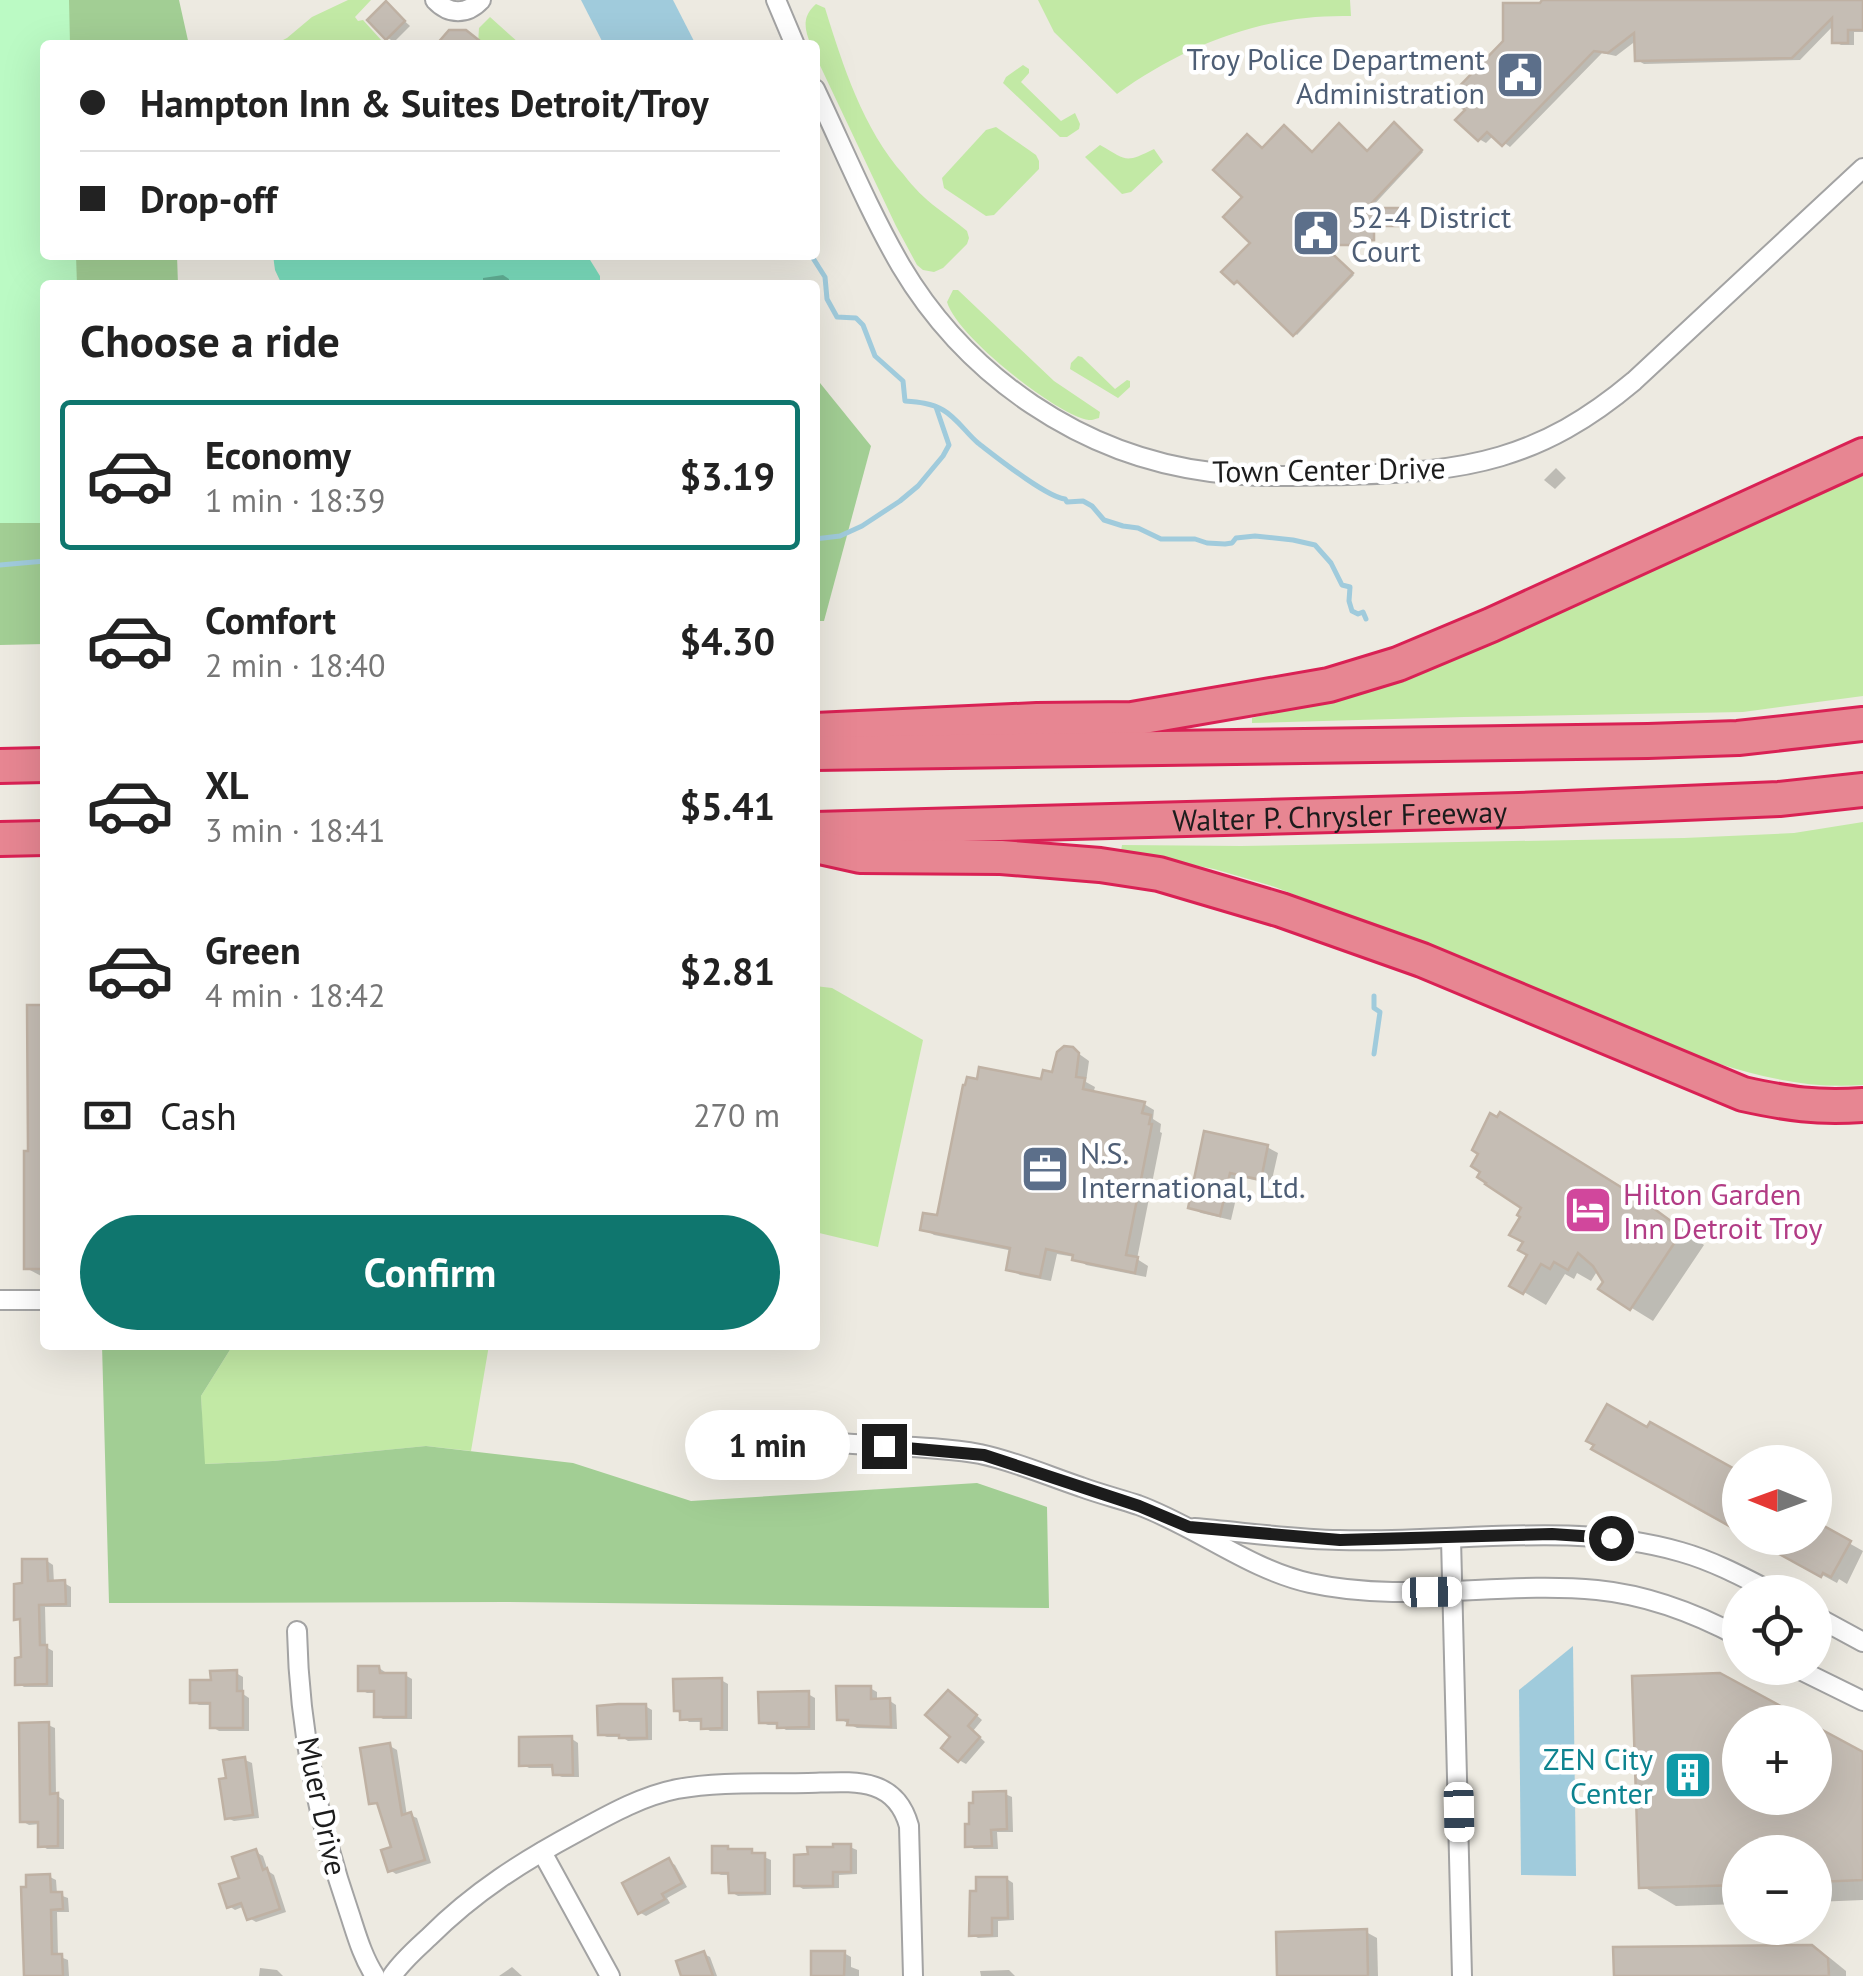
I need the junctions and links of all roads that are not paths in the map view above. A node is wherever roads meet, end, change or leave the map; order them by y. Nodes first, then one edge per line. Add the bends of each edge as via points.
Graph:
1 (436, 0) edge
2 (481, 0) edge
3 (776, 0) edge
4 (793, 40) edge
5 (820, 98) edge
6 (1863, 168) edge
7 (1863, 455) edge
8 (1863, 724) edge
9 (820, 730) edge
10 (820, 753) edge
11 (0, 766) edge
12 (40, 766) edge
13 (1863, 790) edge
14 (820, 828) edge
15 (40, 838) edge
16 (0, 839) edge
17 (820, 847) edge
18 (1863, 1106) edge
19 (0, 1300) edge
20 (40, 1300) edge
21 (829, 1442) dead end
22 (1189, 1527) junction
23 (1451, 1538) junction
24 (1737, 1575) edge
25 (1453, 1592) junction
26 (1832, 1625) edge
27 (1722, 1628) edge
28 (297, 1631) dead end
29 (1863, 1642) edge
30 (1831, 1685) edge
31 (1863, 1701) edge
32 (542, 1852) junction
33 (374, 1976) edge
34 (392, 1976) edge
35 (610, 1976) edge
36 (913, 1976) edge
37 (1462, 1976) edge

1 - 2 street via 458,12
3 - 4 street
5 - 6 street, Town Center Drive via 900,265 974,359 1031,405 1092,438 1162,463 1235,475 1441,470 1509,455 1554,436 1634,380
7 - 9 highway via 1491,626 1329,685 1132,719
8 - 10 highway via 1666,740
11 - 12 highway
13 - 14 highway, Walter P. Chrysler Freeway via 1519,810
15 - 16 highway
17 - 18 highway via 860,856 1001,857 1159,874 1422,960 1743,1094 1791,1105
19 - 20 street
21 - 22 street via 984,1455
22 - 23 street via 1340,1540
22 - 25 street via 1248,1562 1306,1582 1370,1592
23 - 24 street via 1608,1537 1683,1552
23 - 25 street
25 - 27 street via 1612,1592 1672,1606
25 - 37 street
26 - 29 street
28 - 33 street, Muer Drive via 318,1800 342,1892
30 - 31 street
32 - 34 street via 465,1903
32 - 35 street
32 - 36 street via 618,1810 676,1789 867,1784 890,1794 909,1826

